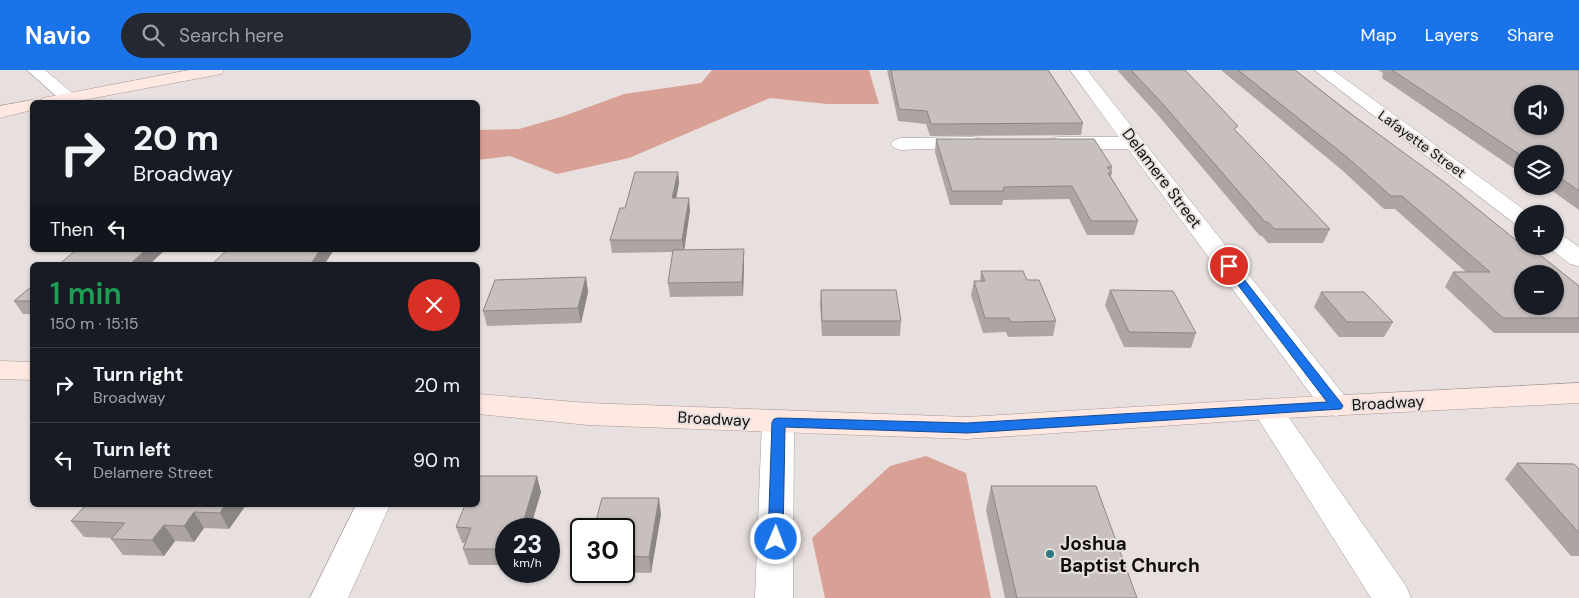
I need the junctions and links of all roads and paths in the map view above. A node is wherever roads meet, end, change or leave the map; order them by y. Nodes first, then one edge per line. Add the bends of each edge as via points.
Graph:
1 (35, 70) edge
2 (216, 70) edge
3 (1078, 70) edge
4 (1322, 70) edge
5 (69, 98) junction
6 (58, 100) edge
7 (30, 105) edge
8 (0, 112) edge
9 (1134, 142) junction
10 (989, 143) edge
11 (1037, 143) edge
12 (902, 144) dead end
13 (1514, 212) edge
14 (1564, 248) edge
15 (1579, 259) edge
16 (0, 370) edge
17 (30, 372) edge
18 (1579, 393) edge
19 (480, 404) edge
20 (1336, 406) junction
21 (1268, 409) junction
22 (778, 422) junction
23 (372, 507) edge
24 (329, 598) edge
25 (774, 598) edge
26 (1392, 598) edge

1 - 5 street
2 - 5 main road
3 - 9 street, Delamere Street
4 - 13 street, Lafayette Street
5 - 6 main road
7 - 8 main road
9 - 11 street
9 - 20 street, Delamere Street
10 - 12 street
14 - 15 street
16 - 17 main road
18 - 20 main road, Broadway
19 - 22 main road, Broadway via 588,414
20 - 21 main road, Broadway
21 - 22 main road, Broadway via 967,428
21 - 26 street
22 - 25 street
23 - 24 street

